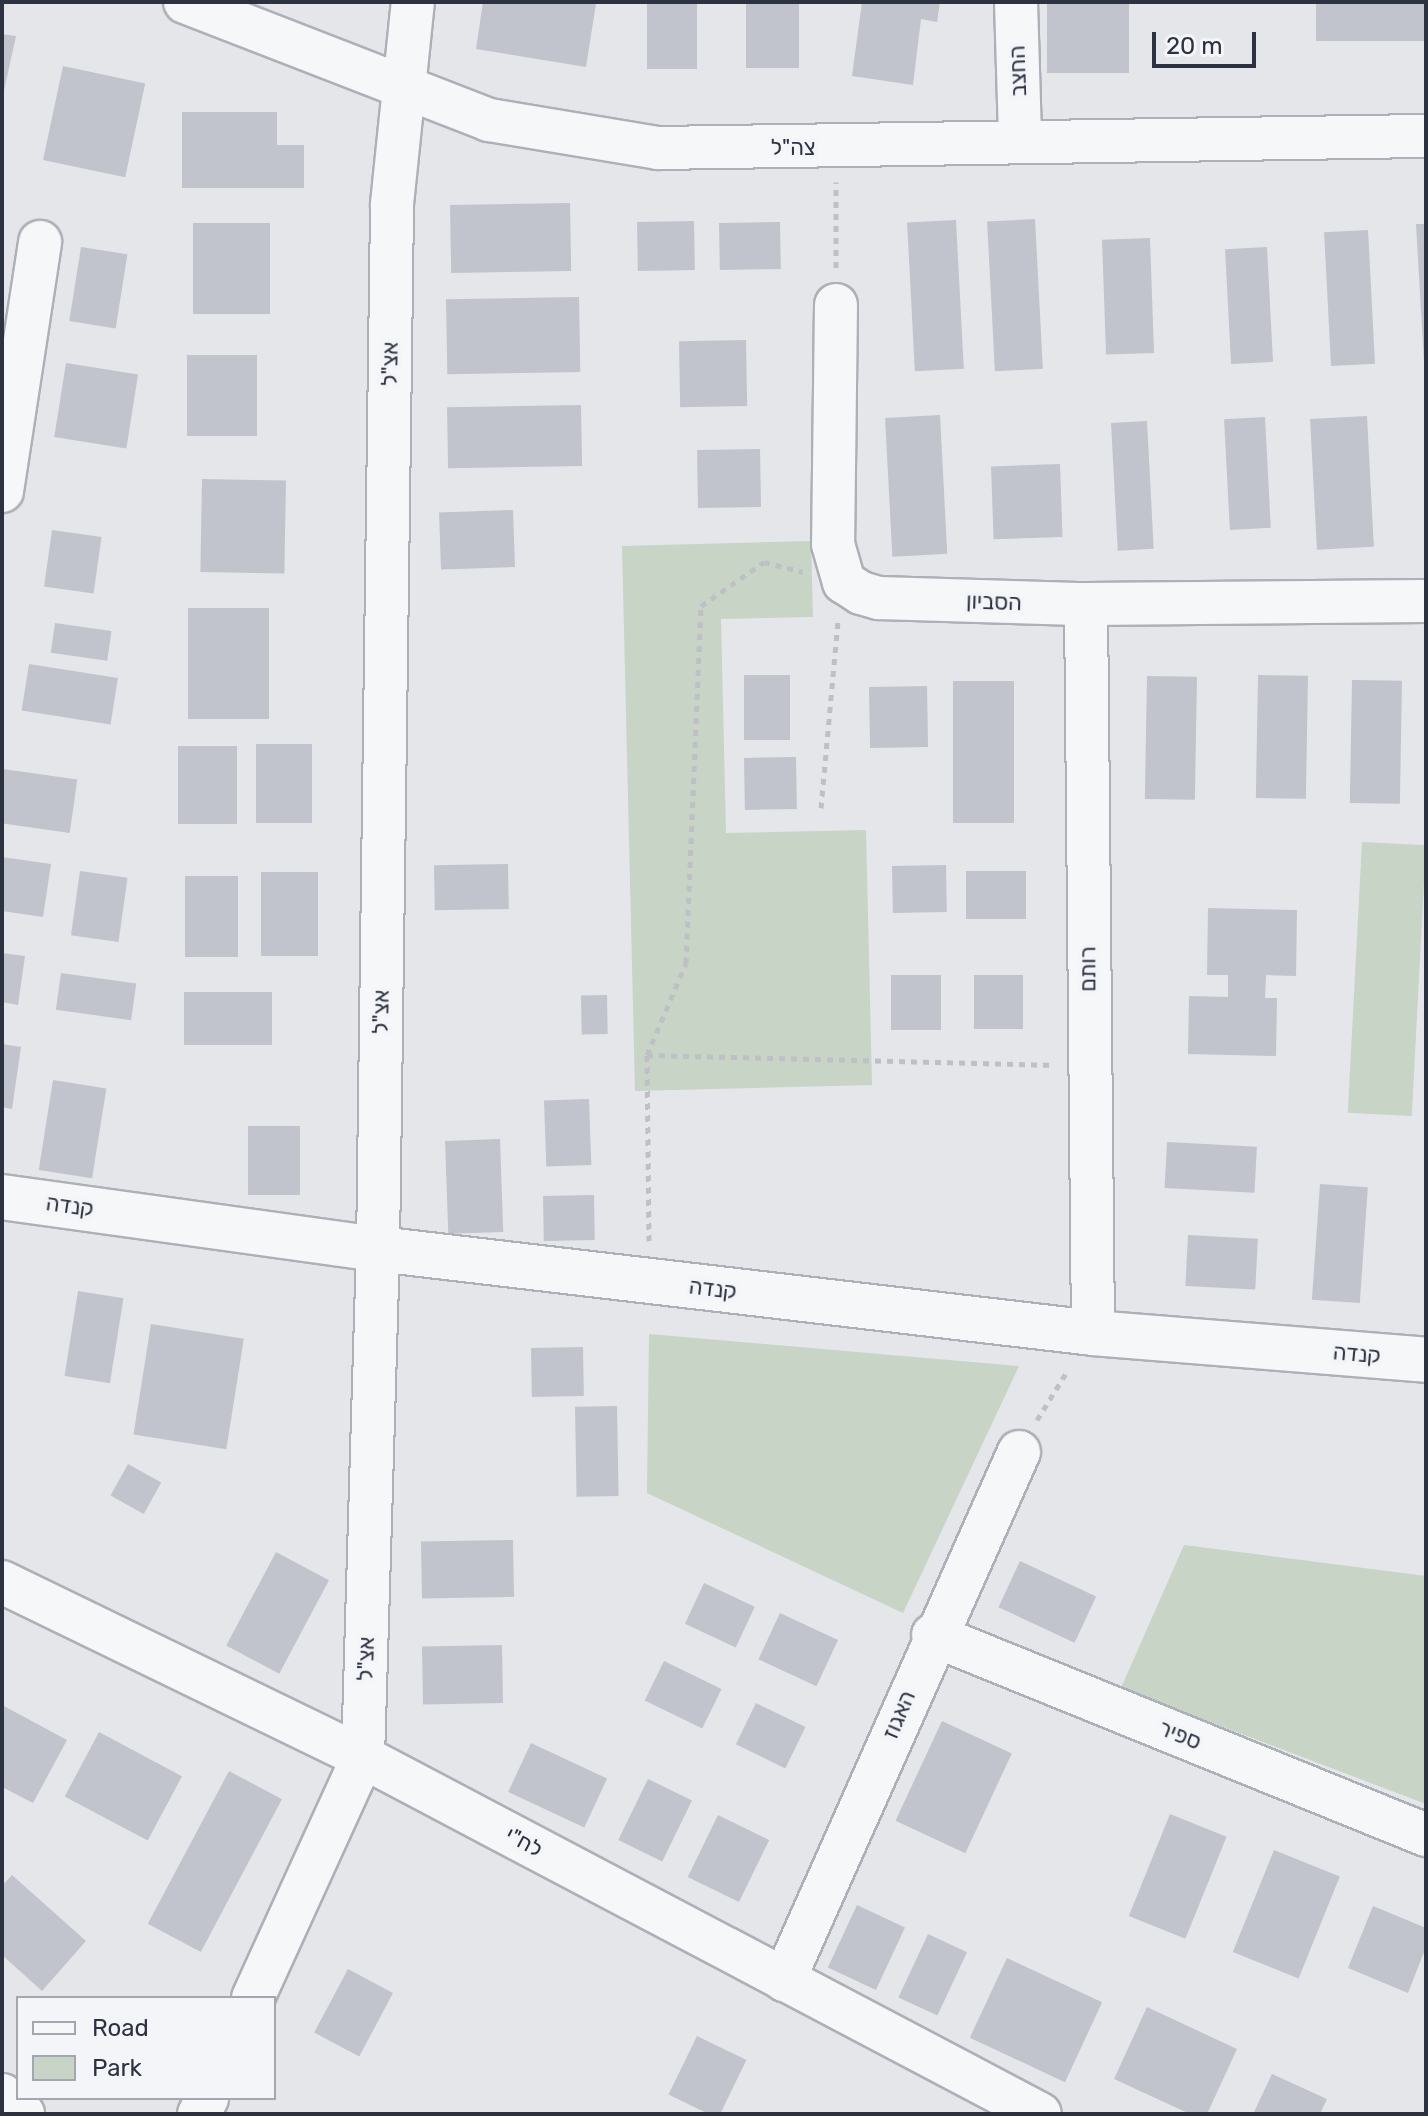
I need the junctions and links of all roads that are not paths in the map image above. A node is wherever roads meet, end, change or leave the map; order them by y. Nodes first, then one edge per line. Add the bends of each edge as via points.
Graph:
1 (185, 2) edge
2 (413, 2) edge
3 (1016, 2) edge
4 (403, 89) junction
5 (1426, 136) edge
6 (1020, 140) junction
7 (40, 242) dead end
8 (836, 305) road end
9 (2, 491) edge
10 (1426, 601) edge
11 (1086, 604) junction
12 (2, 1197) edge
13 (378, 1249) junction
14 (1093, 1333) junction
15 (1426, 1360) edge
16 (1019, 1452) road end
17 (2, 1582) edge
18 (933, 1635) junction
19 (363, 1757) junction
20 (1426, 1835) edge
21 (784, 1980) junction
22 (254, 1996) edge
23 (2, 2096) edge
24 (22, 2114) edge
25 (1040, 2114) edge

1 - 4 street, צה"ל
2 - 4 street, אצ"ל
3 - 6 street, החצב
4 - 6 street, צה"ל via 489,120 658,148
4 - 13 street, אצ"ל via 392,204
5 - 6 street, צה"ל
7 - 9 street
8 - 11 street, הסביון via 833,544 844,582 879,598
10 - 11 street, הסביון
11 - 14 street, רותם
12 - 13 street, קנדה
13 - 14 street, קנדה
13 - 19 street, אצ"ל
14 - 15 street, קנדה
16 - 18 street, האגוז
17 - 19 street, לח"י
18 - 20 street, ספיר
18 - 21 street, האגוז
19 - 21 street, לח"י
19 - 22 street, אצ"ל
21 - 25 street, לח"י
23 - 24 street

